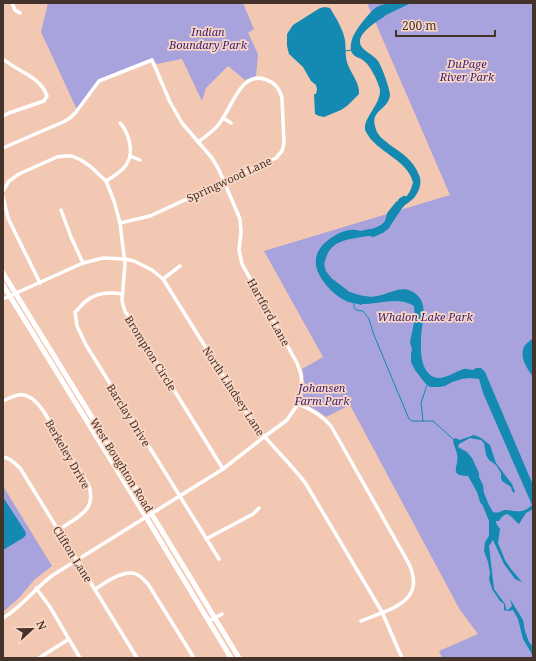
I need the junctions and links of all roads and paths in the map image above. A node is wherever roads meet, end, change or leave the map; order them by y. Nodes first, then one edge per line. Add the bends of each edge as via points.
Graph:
1 (12, 3) edge
2 (20, 13) dead end
3 (3, 59) edge
4 (3, 116) edge
5 (223, 118) junction
6 (120, 123) dead end
7 (231, 123) dead end
8 (198, 142) junction
9 (3, 148) edge
10 (130, 156) junction
11 (140, 160) dead end
12 (106, 182) junction
13 (224, 182) junction
14 (3, 191) edge
15 (3, 196) edge
16 (61, 210) dead end
17 (120, 223) junction
18 (125, 259) junction
19 (83, 263) junction
20 (180, 266) dead end
21 (3, 273) edge
22 (163, 279) junction
23 (40, 282) junction
24 (3, 285) edge
25 (16, 293) junction
26 (122, 294) junction
27 (10, 296) junction
28 (3, 299) edge
29 (3, 401) edge
30 (298, 404) junction
31 (264, 437) junction
32 (3, 457) edge
33 (223, 470) junction
34 (179, 496) junction
35 (259, 508) dead end
36 (151, 513) junction
37 (146, 517) junction
38 (58, 530) junction
39 (206, 539) junction
40 (219, 559) dead end
41 (77, 560) junction
42 (135, 567) dead end
43 (134, 573) junction
44 (36, 588) junction
45 (94, 589) junction
46 (382, 612) junction
47 (222, 614) dead end
48 (3, 618) edge
49 (215, 618) junction
50 (209, 621) junction
51 (361, 621) dead end
52 (69, 639) junction
53 (38, 658) edge
54 (80, 658) edge
55 (137, 658) edge
56 (194, 658) edge
57 (231, 658) edge
58 (239, 658) edge
59 (402, 658) edge

1 - 2 street via 15,10
3 - 4 street via 36,79 47,96 44,101
5 - 7 street
5 - 8 street, Springwood Lane via 214,130
5 - 13 street, Springwood Lane via 240,88 249,80 265,79 273,82 279,89 284,133 280,154 272,161
6 - 10 street via 125,128
8 - 9 street, Hartford Lane via 182,123 170,102 152,60 99,81 70,118
8 - 13 street, Hartford Lane via 216,164
10 - 11 street
10 - 12 street via 125,167
12 - 14 street, Brompton Circle via 81,160 64,156 19,174 8,181
12 - 17 street, Brompton Circle
13 - 17 street, Springwood Lane via 150,216
13 - 30 street, Hartford Lane via 240,219 239,250 242,264 299,368 302,388
15 - 23 street via 8,218
16 - 19 street via 70,237
17 - 18 street, Brompton Circle
18 - 19 street, North Lindsey Lane via 103,258
18 - 22 street, North Lindsey Lane via 142,264
18 - 26 street, Brompton Circle
19 - 23 street, North Lindsey Lane
20 - 22 street
21 - 25 main road, West Boughton Road
22 - 31 street, North Lindsey Lane via 247,415
23 - 25 street, North Lindsey Lane
24 - 27 main road, West Boughton Road
25 - 27 street, North Lindsey Lane
25 - 36 main road, West Boughton Road
26 - 33 street, Brompton Circle via 128,317
26 - 34 street, Barclay Drive via 103,293 88,299 75,312 77,326 86,345
27 - 28 street
27 - 37 main road, West Boughton Road
29 - 38 street, Berkeley Drive via 17,395 27,395 37,404 89,486 91,502 87,509
30 - 31 street, Hartford Lane via 287,420
30 - 46 street via 316,413 331,426 412,569 414,581 410,595 403,603
31 - 33 street, Hartford Lane
31 - 46 street, North Lindsey Lane via 306,484
32 - 38 street, Clifton Lane via 12,460 20,468
33 - 34 street, Hartford Lane
34 - 36 street, Hartford Lane
34 - 39 street, Barclay Drive
35 - 39 street via 253,514
36 - 37 street, Hartford Lane
36 - 49 main road, West Boughton Road
37 - 41 street, Hartford Lane
37 - 50 main road, West Boughton Road
38 - 41 street, Clifton Lane
39 - 40 street, Barclay Drive
41 - 44 street, Hartford Lane
41 - 45 street, Clifton Lane
42 - 43 street
43 - 45 street via 113,578
43 - 56 street via 148,584
44 - 48 street, Hartford Lane
44 - 52 street
45 - 55 street, Clifton Lane
46 - 51 street
46 - 59 street, North Lindsey Lane
47 - 49 street
49 - 50 street
49 - 58 main road, West Boughton Road
50 - 57 main road, West Boughton Road
52 - 53 street
52 - 54 street

